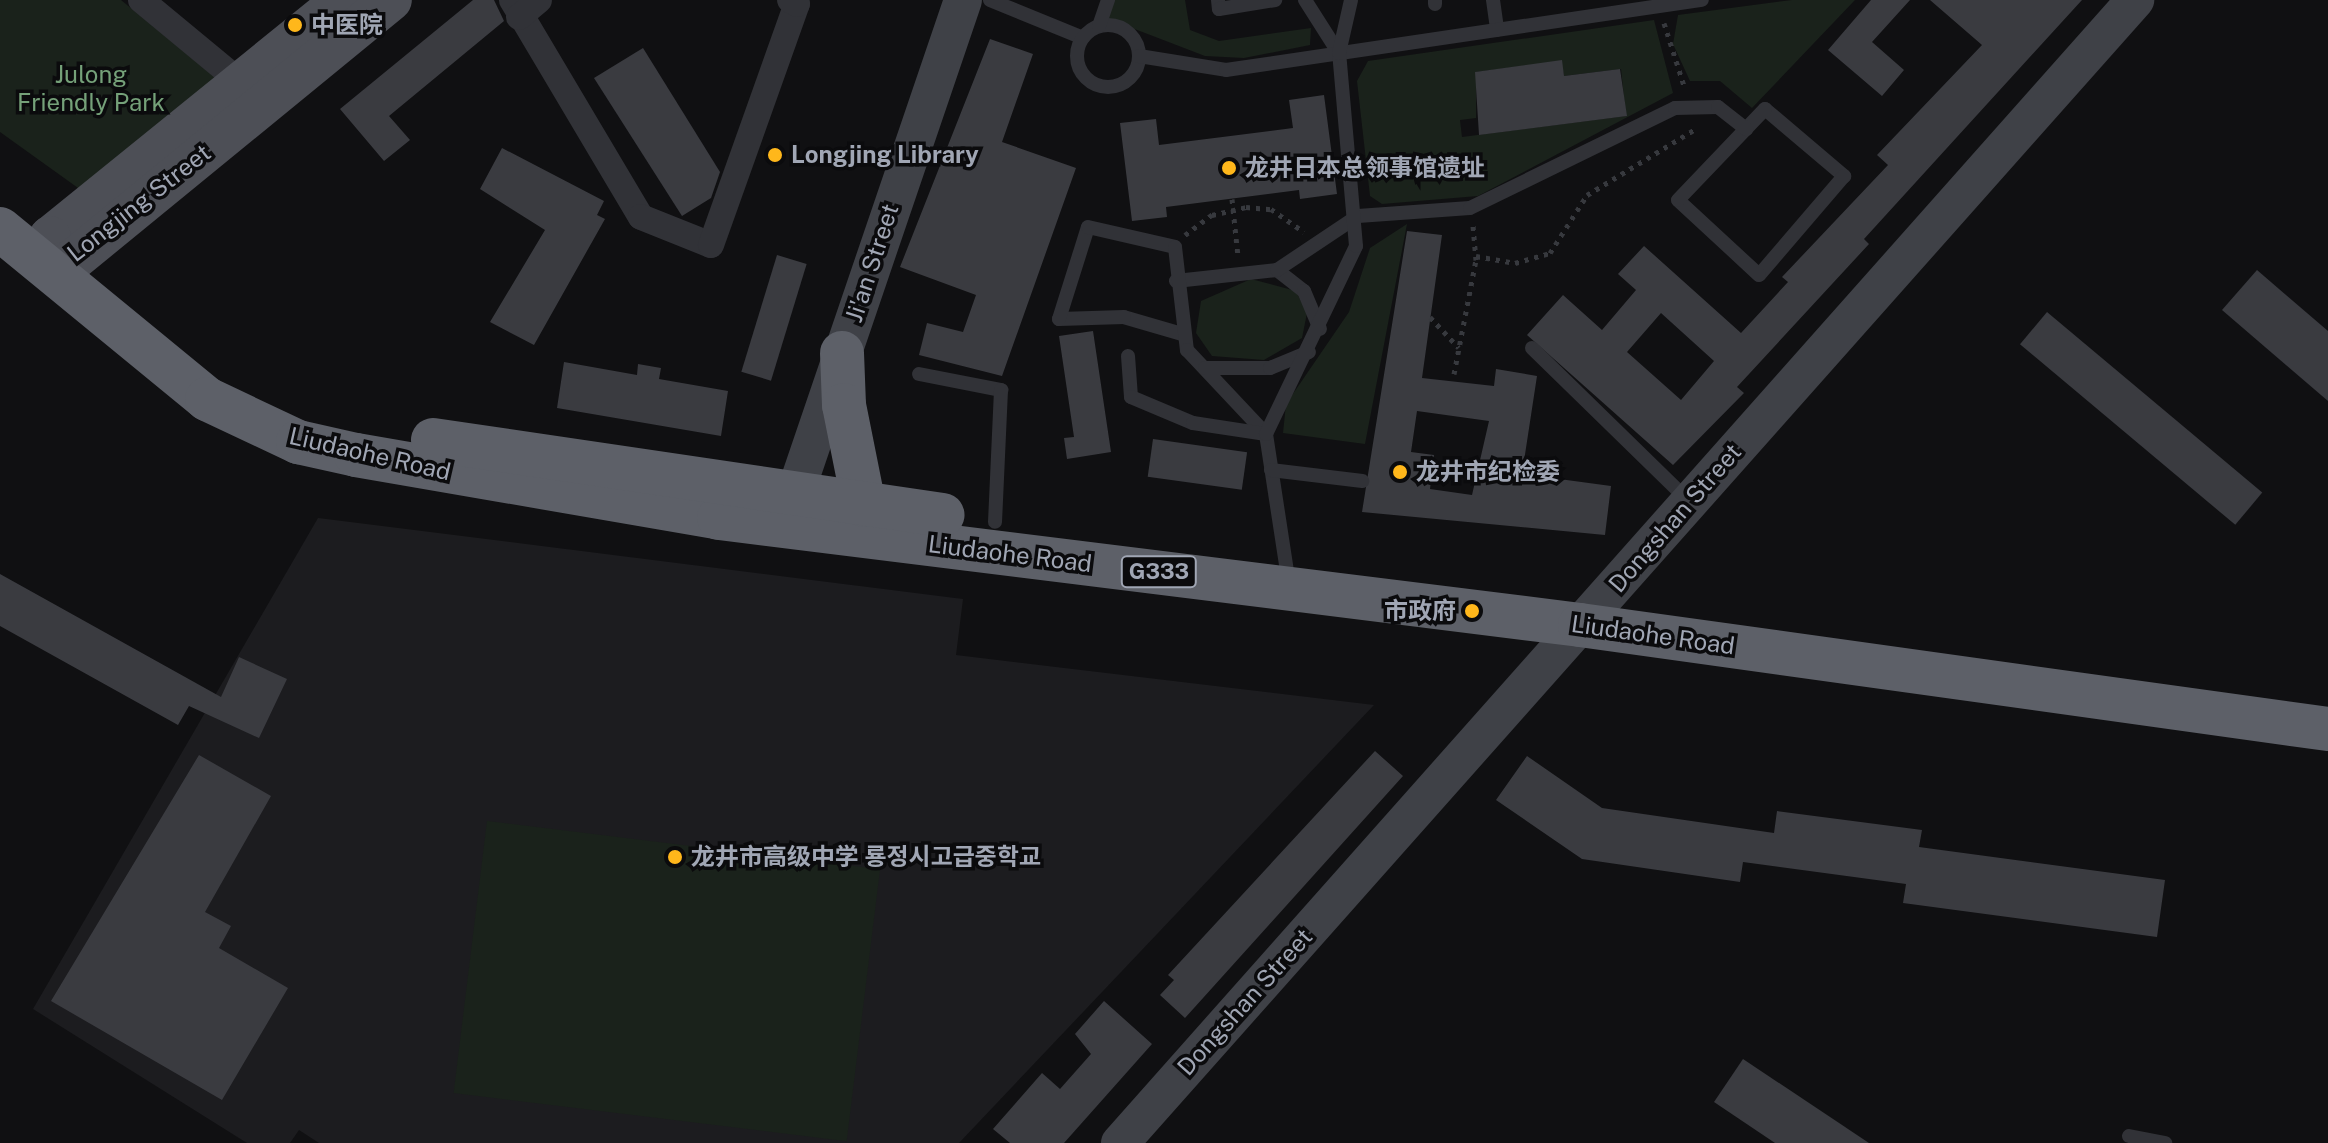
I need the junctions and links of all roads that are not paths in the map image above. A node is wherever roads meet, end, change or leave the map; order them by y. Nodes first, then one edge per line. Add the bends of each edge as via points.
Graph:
1 (141, 0) edge
2 (343, 0) edge
3 (391, 0) edge
4 (539, 0) edge
5 (790, 0) edge
6 (963, 0) edge
7 (990, 0) edge
8 (1108, 0) edge
9 (1218, 0) edge
10 (1275, 0) edge
11 (1305, 0) edge
12 (1351, 0) edge
13 (1493, 0) edge
14 (1702, 0) edge
15 (2135, 0) edge
16 (1662, 3) edge
17 (1644, 4) edge
18 (515, 8) edge
19 (1099, 26) junction
20 (1497, 30) junction
21 (1083, 38) junction
22 (1339, 53) junction
23 (1139, 56) junction
24 (240, 82) junction
25 (1746, 129) junction
26 (0, 203) edge
27 (1358, 216) junction
28 (0, 229) edge
29 (57, 255) junction
30 (1277, 270) junction
31 (1176, 281) junction
32 (1320, 329) junction
33 (1182, 334) junction
34 (1532, 348) dead end
35 (1309, 352) junction
36 (842, 353) junction
37 (1128, 356) dead end
38 (1201, 367) junction
39 (919, 374) dead end
40 (1266, 434) junction
41 (1271, 470) junction
42 (1362, 481) dead end
43 (1688, 500) junction
44 (864, 505) junction
45 (790, 511) junction
46 (995, 522) junction
47 (1287, 573) junction
48 (1590, 614) junction
49 (2328, 705) edge
50 (2328, 729) edge
51 (2129, 1136) dead end
52 (1120, 1143) edge
53 (2165, 1143) edge

1 - 24 street
2 - 24 main road, Longjing Street
3 - 29 main road, Longjing Street
4 - 18 street
5 - 18 street via 797,4 711,245 641,217
6 - 36 street, Ji'an Street
7 - 21 lane
8 - 19 lane
9 - 10 lane via 1219,9
11 - 22 lane
12 - 22 lane
13 - 20 lane
14 - 16 lane
15 - 43 street, Dongshan Street
16 - 17 lane
17 - 20 lane
19 - 21 lane
19 - 23 lane via 1129,33
20 - 22 lane
21 - 23 lane via 1079,67 1101,86 1129,79
22 - 23 lane via 1226,70
22 - 27 lane
24 - 29 main road, Longjing Street
25 - 25 lane via 1678,200 1759,275 1844,176 1765,109
25 - 27 lane via 1718,107 1693,104 1470,208
26 - 29 highway, Liudaohe Road / G333
27 - 30 lane
27 - 32 lane via 1356,246
28 - 29 highway, Liudaohe Road / G333
29 - 45 highway, Liudaohe Road / G333 via 207,399 298,442
30 - 31 lane
30 - 32 lane via 1304,291
31 - 33 lane
31 - 33 lane via 1175,247 1088,227 1059,319 1124,317
32 - 35 lane
33 - 38 lane
34 - 43 lane
35 - 38 lane via 1270,368
35 - 40 lane
36 - 44 highway via 844,405
36 - 45 street, Ji'an Street
37 - 40 lane via 1131,397 1193,423
38 - 40 lane
39 - 46 lane via 1001,390
40 - 41 lane
41 - 42 lane
41 - 47 lane
43 - 48 street, Dongshan Street
44 - 45 highway, Liudaohe Road / G333
44 - 46 highway, Liudaohe Road / G333
45 - 47 highway, Liudaohe Road / G333
46 - 47 highway, Liudaohe Road / G333
47 - 48 highway, Liudaohe Road / G333
48 - 49 highway, Liudaohe Road / G333
48 - 50 highway, Liudaohe Road / G333
48 - 52 street, Dongshan Street
51 - 53 lane

